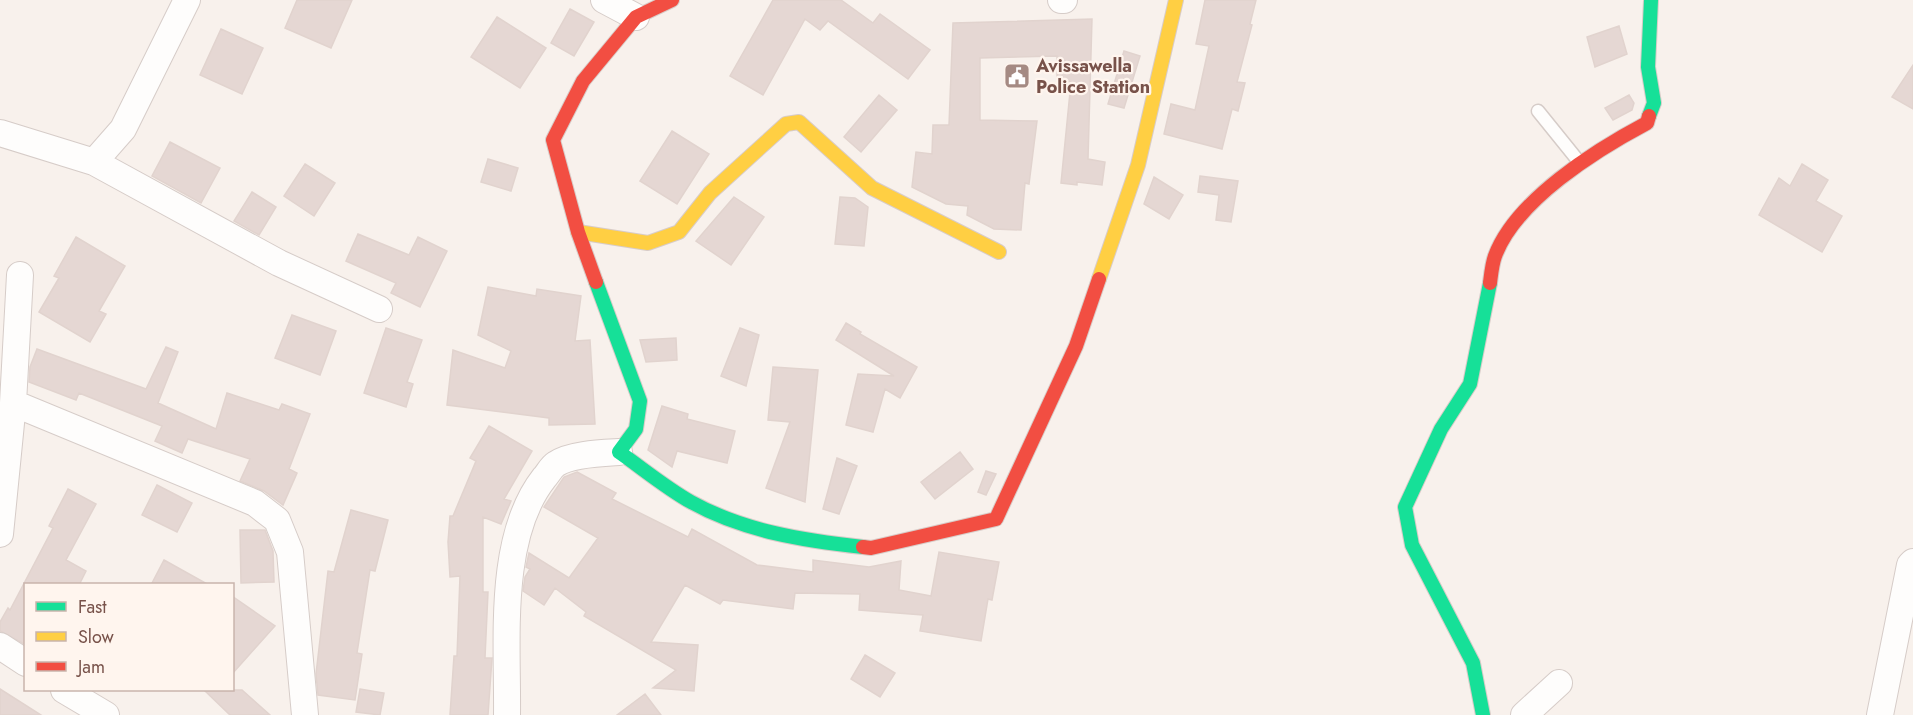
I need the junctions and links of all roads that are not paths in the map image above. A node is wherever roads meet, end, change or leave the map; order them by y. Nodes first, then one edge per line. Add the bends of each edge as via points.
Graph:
1 (187, 0) edge
2 (604, 0) edge
3 (672, 0) edge
4 (1176, 0) edge
5 (1651, 0) edge
6 (636, 17) junction
7 (1538, 111) dead end
8 (0, 133) edge
9 (94, 162) junction
10 (1581, 164) junction
11 (578, 232) junction
12 (999, 252) dead end
13 (20, 275) dead end
14 (379, 309) dead end
15 (13, 403) junction
16 (619, 453) junction
17 (0, 534) edge
18 (1913, 562) edge
19 (0, 646) edge
20 (24, 662) edge
21 (1559, 682) dead end
22 (74, 700) edge
23 (106, 715) edge
24 (305, 715) edge
25 (507, 715) edge
26 (1483, 715) edge
27 (1524, 715) edge
28 (1880, 715) edge

1 - 9 street via 123,129
2 - 6 street
3 - 6 street
4 - 16 street via 1138,165 1076,346 996,519 871,548 808,541 734,522 690,502
5 - 10 street via 1648,67 1654,103 1647,123
6 - 11 street via 583,81 553,140
7 - 10 lane
8 - 9 street
9 - 14 street via 279,263
10 - 26 street via 1546,189 1510,229 1496,255 1470,384 1441,429 1405,507 1412,545 1473,663
11 - 12 street via 648,243 679,232 710,193 786,123 799,122 872,188
11 - 16 street via 640,401 636,429
13 - 15 street
15 - 17 street
15 - 24 street via 255,503 277,520 290,552
16 - 25 street via 590,454 556,463 531,495 517,532 510,576
18 - 28 street
19 - 20 street
21 - 27 street
22 - 23 street

